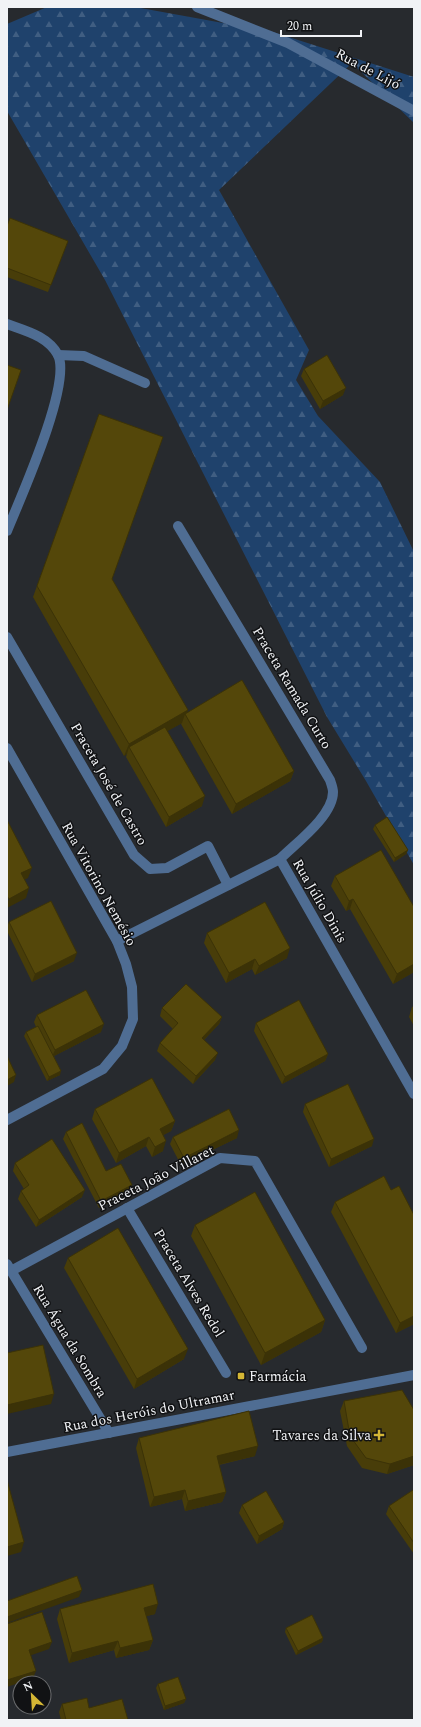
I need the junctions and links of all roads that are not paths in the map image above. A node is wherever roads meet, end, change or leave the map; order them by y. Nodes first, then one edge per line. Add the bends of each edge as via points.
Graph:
1 (197, 7) edge
2 (414, 111) edge
3 (7, 324) edge
4 (58, 356) junction
5 (145, 383) dead end
6 (178, 526) dead end
7 (7, 531) edge
8 (7, 636) edge
9 (7, 748) edge
10 (280, 859) junction
11 (228, 885) junction
12 (117, 941) junction
13 (414, 1094) edge
14 (7, 1120) edge
15 (127, 1208) junction
16 (9, 1268) edge
17 (362, 1348) dead end
18 (226, 1373) dead end
19 (414, 1375) edge
20 (109, 1433) junction
21 (7, 1452) edge

1 - 2 street, Rua de Lijó via 288,43
3 - 4 street via 35,334 49,343
4 - 5 street via 84,356
4 - 7 street via 61,371 44,436
6 - 10 street, Praceta Ramada Curto via 330,780 333,792 330,805 323,816
8 - 11 street, Praceta José de Castro via 134,855 150,869 167,868 208,846
9 - 12 street, Rua Vitorino Nemésio
10 - 11 street, Rua Júlio Dinis
10 - 13 street, Rua Júlio Dinis
11 - 12 street, Rua Júlio Dinis
12 - 14 street, Rua Vitorino Nemésio via 132,988 133,1019 122,1046 103,1069
15 - 16 street, Praceta João Villaret
15 - 17 street, Praceta João Villaret via 220,1158 255,1161
15 - 18 street, Praceta Alves Redol
16 - 20 street, Rua Água da Sombra
19 - 20 street, Rua dos Heróis do Ultramar
20 - 21 street, Rua dos Heróis do Ultramar

